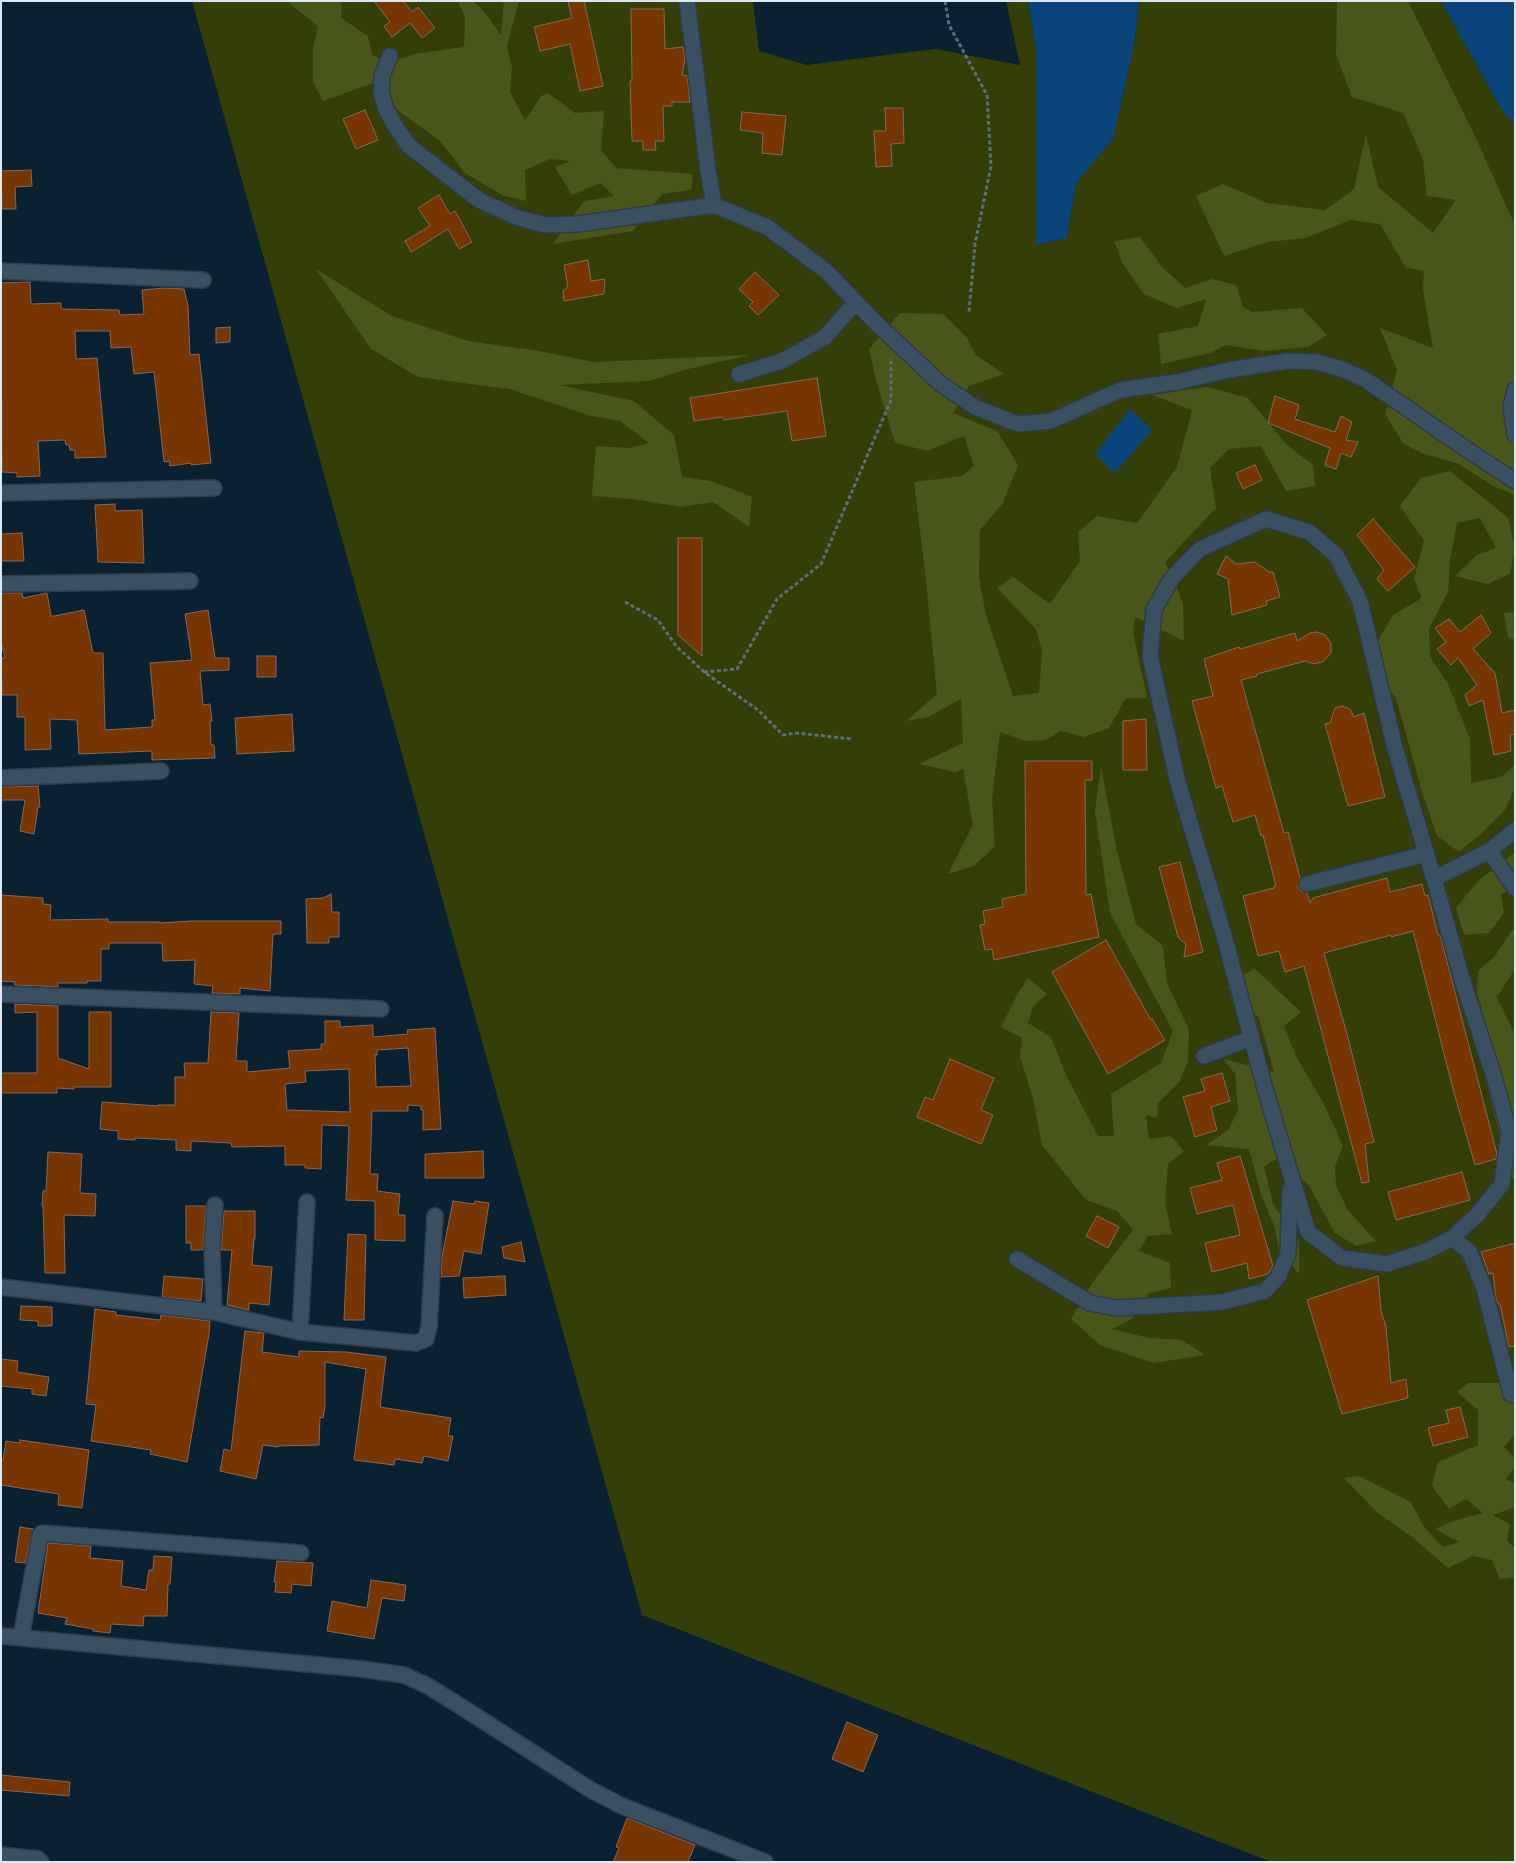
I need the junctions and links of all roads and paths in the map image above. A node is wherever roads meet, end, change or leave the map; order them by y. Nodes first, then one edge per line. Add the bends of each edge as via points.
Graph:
1 (687, 1) edge
2 (945, 1) edge
3 (390, 56) dead end
4 (714, 205) junction
5 (1, 270) edge
6 (203, 280) dead end
7 (856, 302) junction
8 (969, 312) dead end
9 (891, 337) junction
10 (739, 374) dead end
11 (1515, 390) edge
12 (1515, 435) edge
13 (1515, 481) edge
14 (214, 488) dead end
15 (1, 493) edge
16 (190, 581) dead end
17 (1, 584) edge
18 (625, 602) dead end
19 (704, 672) junction
20 (852, 740) dead end
21 (161, 771) dead end
22 (1, 778) edge
23 (1515, 830) edge
24 (1489, 851) junction
25 (1426, 854) junction
26 (1434, 879) junction
27 (1307, 884) dead end
28 (1515, 888) edge
29 (1, 994) edge
30 (381, 1009) dead end
31 (1251, 1038) junction
32 (1204, 1056) dead end
33 (1291, 1175) junction
34 (307, 1202) dead end
35 (215, 1205) dead end
36 (434, 1216) dead end
37 (1452, 1238) junction
38 (1017, 1259) dead end
39 (1, 1287) edge
40 (214, 1312) junction
41 (300, 1332) junction
42 (1515, 1395) edge
43 (301, 1553) dead end
44 (1, 1636) edge
45 (21, 1638) junction
46 (1, 1855) edge
47 (40, 1862) edge
48 (765, 1862) edge

1 - 4 street
2 - 8 path via 949,25 987,95 991,166 975,244
3 - 4 street via 382,76 381,92 386,109 409,146 479,200 516,218 545,225 578,224
4 - 7 street via 767,227 826,271
5 - 6 street
7 - 9 street
7 - 10 street via 825,337 782,361
9 - 13 street via 942,385 975,407 1018,424 1051,421 1120,390 1287,361 1316,362 1342,368 1366,380
9 - 19 path via 891,400 821,564 777,599 737,669
11 - 12 street via 1511,407
14 - 15 street
16 - 17 street
18 - 19 path via 658,620 676,646
19 - 20 path via 758,710 783,734
21 - 22 street
23 - 24 street
24 - 26 street
24 - 28 street
25 - 26 street
25 - 27 street
25 - 31 street via 1395,748 1360,601 1336,555 1309,532 1266,519 1200,549 1172,578 1154,609 1150,656 1178,783
26 - 37 street via 1509,1131 1502,1184 1477,1215
29 - 30 street
31 - 32 street
31 - 33 street
33 - 37 street via 1308,1232 1342,1258 1387,1264 1427,1251
33 - 38 street via 1288,1254 1278,1277 1265,1292 1223,1302 1116,1308 1090,1303
34 - 41 street
35 - 40 street via 212,1250
36 - 41 street via 426,1338 416,1342
37 - 42 street via 1469,1251 1484,1288 1511,1394
39 - 40 street
40 - 41 street
43 - 45 street via 42,1533
44 - 45 street
45 - 48 street via 404,1674 428,1686 590,1790 622,1806
46 - 47 street via 38,1859

